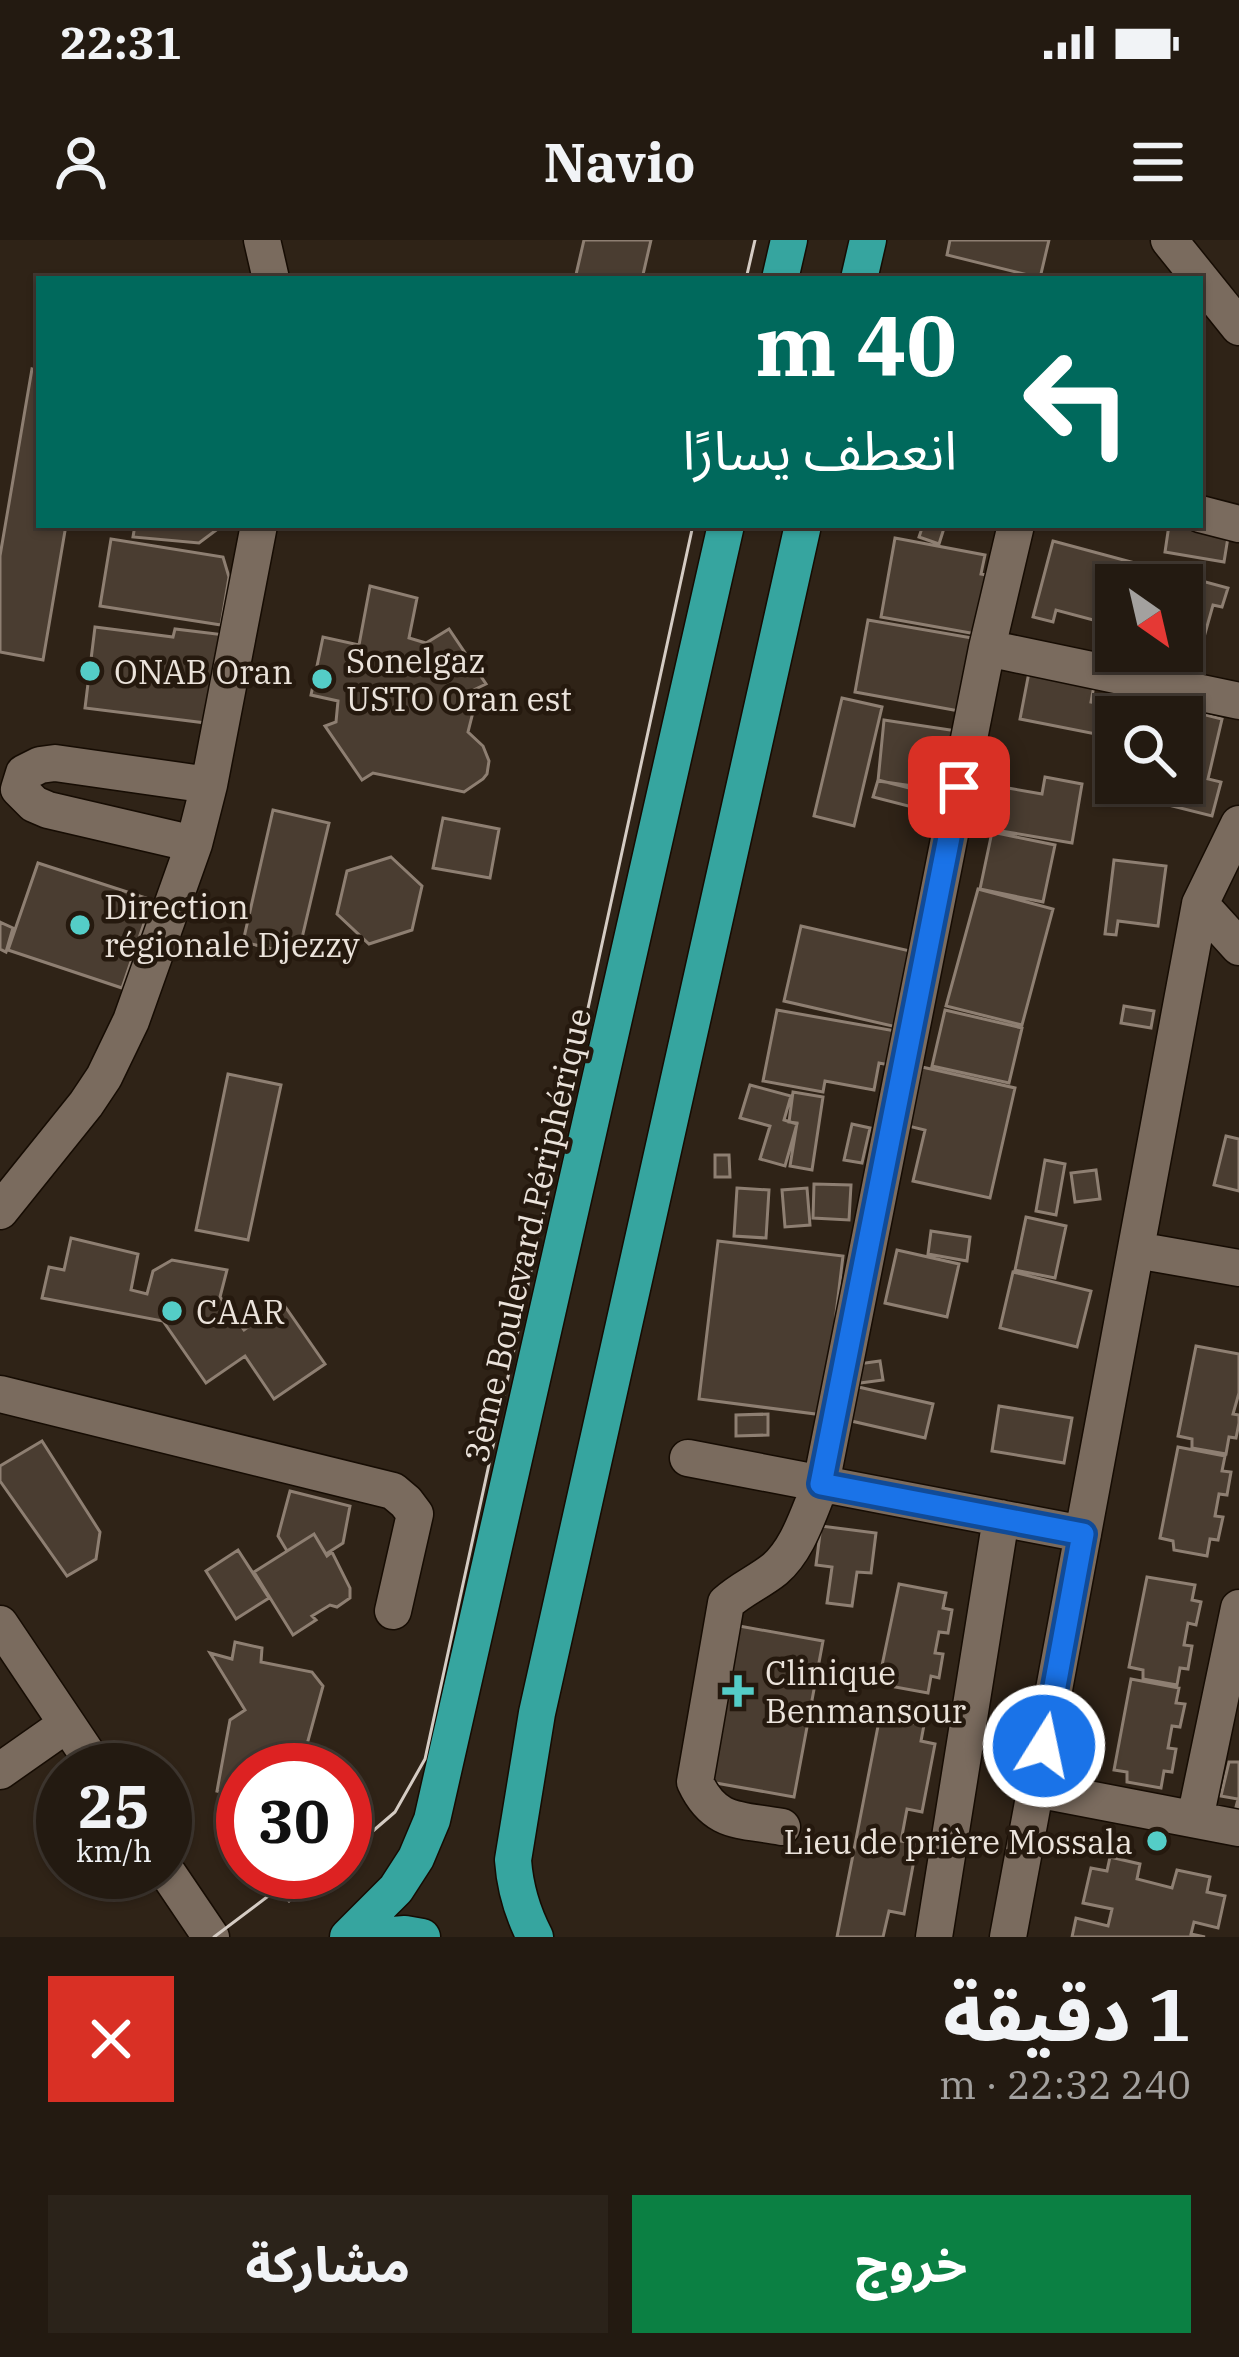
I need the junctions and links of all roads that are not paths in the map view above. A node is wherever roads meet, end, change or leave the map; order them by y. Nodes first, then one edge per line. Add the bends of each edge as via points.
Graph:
1 (262, 240) edge
2 (789, 240) edge
3 (868, 240) edge
4 (1168, 240) edge
5 (270, 276) edge
6 (781, 276) edge
7 (860, 276) edge
8 (1197, 276) edge
9 (1203, 283) edge
10 (1239, 327) edge
11 (1203, 515) edge
12 (1239, 524) edge
13 (258, 528) edge
14 (725, 528) edge
15 (801, 528) edge
16 (1015, 528) edge
17 (987, 648) junction
18 (1239, 701) edge
19 (209, 785) junction
20 (1239, 824) edge
21 (194, 844) junction
22 (1200, 904) junction
23 (1239, 947) edge
24 (0, 1211) edge
25 (1136, 1250) junction
26 (1239, 1268) edge
27 (0, 1394) edge
28 (688, 1458) dead end
29 (821, 1484) junction
30 (1000, 1518) junction
31 (1083, 1534) junction
32 (1239, 1607) edge
33 (393, 1611) dead end
34 (0, 1624) edge
35 (67, 1724) junction
36 (80, 1743) edge
37 (0, 1771) edge
38 (1036, 1789) junction
39 (1195, 1819) junction
40 (782, 1827) dead end
41 (1239, 1828) edge
42 (185, 1899) edge
43 (211, 1937) edge
44 (348, 1937) edge
45 (368, 1937) edge
46 (422, 1937) edge
47 (535, 1937) edge
48 (934, 1937) edge
49 (1008, 1937) edge

1 - 5 street
2 - 6 highway
3 - 7 highway
4 - 8 street
9 - 10 street
11 - 12 street
13 - 19 street
14 - 44 highway, 3ème Boulevard Périphérique via 433,1820 396,1889
15 - 47 highway via 537,1713 513,1860
16 - 17 street
17 - 18 street
17 - 29 street
19 - 21 street
19 - 21 street via 55,763 24,773 19,789 48,810
20 - 22 street
21 - 24 street via 104,1077
22 - 23 street
22 - 25 street
25 - 26 street
25 - 31 street
27 - 33 street via 393,1491 415,1514
28 - 29 street
29 - 30 street
29 - 40 street via 792,1551 726,1603 695,1782 718,1815
30 - 31 street
30 - 48 street
31 - 38 street
32 - 39 street
34 - 35 street
35 - 36 street
35 - 37 street
38 - 39 street
38 - 49 street
39 - 41 street
42 - 43 street
45 - 46 highway

